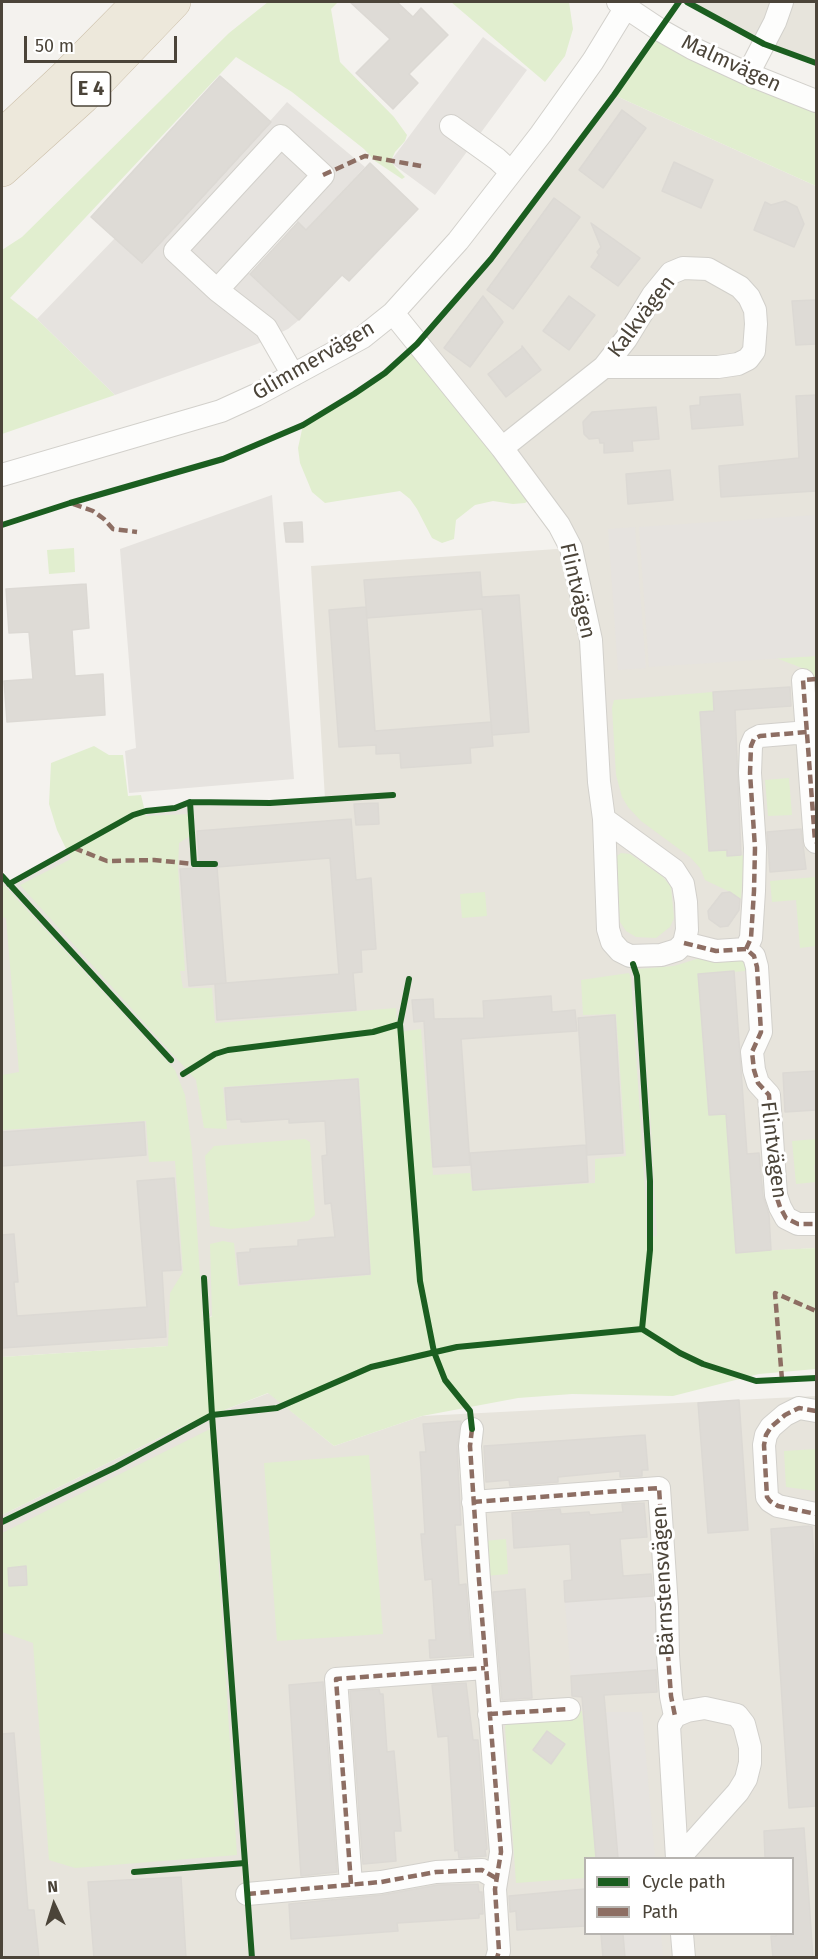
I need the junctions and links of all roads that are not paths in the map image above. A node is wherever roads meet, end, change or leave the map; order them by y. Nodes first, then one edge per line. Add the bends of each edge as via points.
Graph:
1 (139, 2) edge
2 (174, 2) edge
3 (782, 2) edge
4 (622, 4) edge
5 (748, 74) junction
6 (816, 101) edge
7 (452, 126) dead end
8 (2, 136) edge
9 (2, 170) edge
10 (510, 171) junction
11 (217, 290) junction
12 (393, 313) junction
13 (604, 367) junction
14 (293, 375) junction
15 (502, 448) junction
16 (2, 475) edge
17 (804, 680) dead end
18 (808, 732) junction
19 (604, 819) junction
20 (816, 842) edge
21 (684, 943) junction
22 (746, 949) junction
23 (816, 1224) edge
24 (816, 1411) edge
25 (472, 1429) dead end
26 (473, 1502) junction
27 (816, 1514) edge
28 (485, 1668) junction
29 (569, 1709) dead end
30 (489, 1714) junction
31 (675, 1716) junction
32 (678, 1857) edge
33 (679, 1857) edge
34 (496, 1878) junction
35 (351, 1884) junction
36 (247, 1894) dead end
37 (682, 1935) edge
38 (497, 1958) edge
39 (684, 1958) edge

1 - 8 highway, E 4
2 - 9 highway, E 4 via 83,97
3 - 5 street
4 - 5 street, Malmvägen via 692,48
4 - 10 street, Glimmervägen via 593,61
5 - 6 street, Malmvägen
7 - 10 street
10 - 12 street, Glimmervägen via 458,241
11 - 11 street via 323,175 281,136 175,251
11 - 14 street via 266,328
12 - 14 street, Glimmervägen via 363,337
12 - 15 street, Flintvägen
13 - 13 street, Kalkvägen via 718,368 738,364 754,351 755,310 740,286 730,280 708,269 683,268 671,273 661,284
13 - 15 street, Kalkvägen
14 - 16 street, Glimmervägen via 221,411
15 - 19 street, Flintvägen via 559,525 571,548 591,640
17 - 18 street
18 - 20 street
18 - 22 street via 760,736 751,746 754,891 751,938
19 - 21 street via 674,870 683,884 686,902
19 - 21 street, Flintvägen via 612,942 630,956 677,950
21 - 22 street via 716,951
22 - 23 street, Flintvägen via 754,956 756,967 761,1032 752,1052 758,1083 769,1095 776,1195 786,1218 798,1224
24 - 27 street via 799,1408 785,1414 771,1427 764,1445 770,1502
25 - 26 street
26 - 28 street
26 - 31 street, Bärnstensvägen via 659,1488
28 - 30 street
28 - 35 street via 336,1679
29 - 30 street
30 - 34 street via 501,1852
31 - 32 street, Bärnstensvägen via 669,1725
31 - 33 street, Bärnstensvägen via 705,1708 737,1714 750,1746 746,1779 738,1792
34 - 35 street via 482,1870
34 - 38 street
35 - 36 street
37 - 39 street

